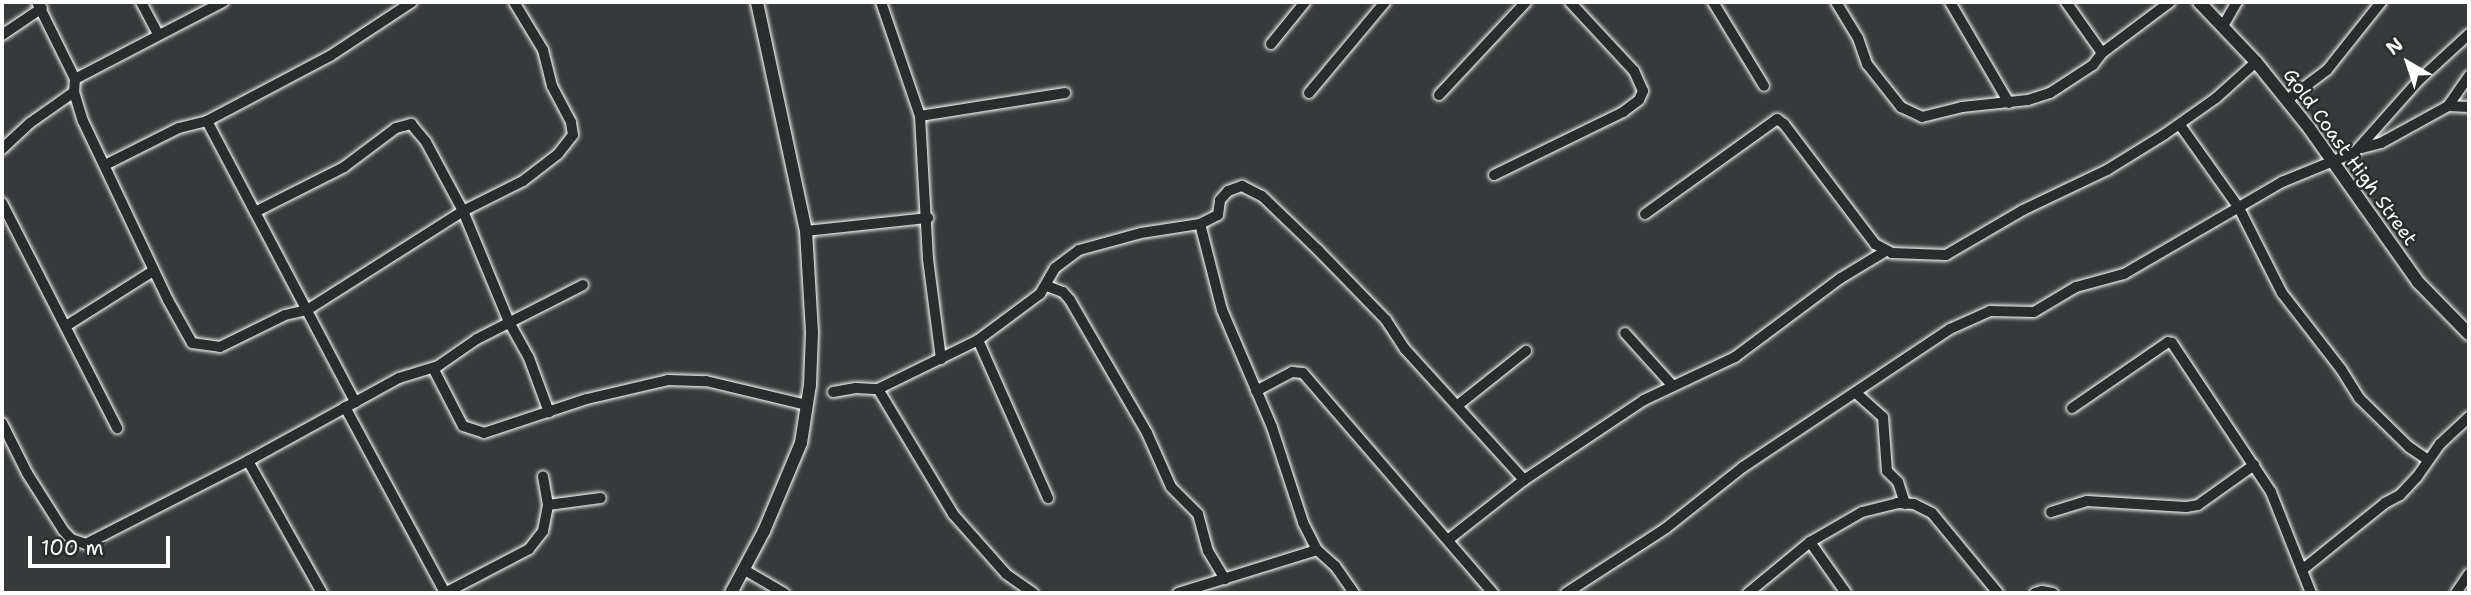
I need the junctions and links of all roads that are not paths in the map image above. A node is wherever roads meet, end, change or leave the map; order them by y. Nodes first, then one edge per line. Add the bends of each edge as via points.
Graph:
1 (141, 2) edge
2 (223, 2) edge
3 (412, 2) edge
4 (514, 2) edge
5 (757, 2) edge
6 (881, 2) edge
7 (1305, 2) edge
8 (1526, 2) edge
9 (1570, 2) edge
10 (1713, 2) edge
11 (1836, 2) edge
12 (1950, 2) edge
13 (2066, 2) edge
14 (2170, 2) edge
15 (2199, 2) edge
16 (2236, 2) edge
17 (2381, 2) edge
18 (1379, 4) edge
19 (39, 5) edge
20 (2223, 26) junction
21 (158, 34) junction
22 (2469, 34) edge
23 (2, 35) edge
24 (1271, 44) dead end
25 (2102, 53) junction
26 (2256, 62) junction
27 (2469, 76) edge
28 (75, 79) junction
29 (1764, 86) dead end
30 (74, 92) junction
31 (1065, 93) dead end
32 (1309, 93) dead end
33 (1439, 95) dead end
34 (2287, 100) junction
35 (2009, 103) junction
36 (2448, 106) junction
37 (2469, 107) edge
38 (920, 116) junction
39 (207, 121) junction
40 (2180, 125) junction
41 (2362, 148) junction
42 (2, 149) edge
43 (2332, 162) junction
44 (105, 165) junction
45 (1494, 175) dead end
46 (2, 203) edge
47 (2239, 208) junction
48 (463, 211) junction
49 (255, 212) junction
50 (1645, 214) dead end
51 (928, 218) junction
52 (1200, 224) junction
53 (806, 231) junction
54 (1884, 252) junction
55 (153, 271) junction
56 (583, 285) dead end
57 (1047, 286) junction
58 (307, 310) junction
59 (509, 322) junction
60 (66, 326) junction
61 (1625, 333) dead end
62 (2469, 334) edge
63 (978, 340) junction
64 (1526, 351) dead end
65 (941, 359) junction
66 (433, 368) junction
67 (1672, 385) junction
68 (878, 389) junction
69 (1256, 391) junction
70 (833, 392) dead end
71 (1856, 393) junction
72 (350, 404) junction
73 (807, 405) junction
74 (1458, 405) junction
75 (2072, 408) dead end
76 (549, 412) junction
77 (2469, 417) edge
78 (2, 423) edge
79 (117, 428) dead end
80 (2427, 459) junction
81 (248, 461) junction
82 (2254, 466) junction
83 (543, 476) dead end
84 (1524, 480) junction
85 (601, 498) dead end
86 (1048, 498) dead end
87 (1905, 504) junction
88 (548, 505) junction
89 (2051, 512) dead end
90 (1448, 539) junction
91 (1810, 541) junction
92 (1317, 550) junction
93 (743, 569) junction
94 (2302, 570) junction
95 (2469, 574) edge
96 (1225, 579) junction
97 (323, 593) edge
98 (731, 593) edge
99 (784, 593) edge
100 (1033, 593) edge
101 (1178, 593) edge
102 (1354, 593) edge
103 (1493, 593) edge
104 (1566, 593) edge
105 (1748, 593) edge
106 (1846, 593) edge
107 (1998, 593) edge
108 (2035, 593) edge
109 (2053, 593) edge
110 (2311, 593) edge
111 (2456, 593) edge

1 - 21 street
2 - 21 street
3 - 39 street via 330,56
4 - 48 street via 543,50 573,135 558,154 523,181
5 - 53 street
6 - 38 street
7 - 24 street
8 - 33 street
9 - 45 street via 1634,71 1643,91 1623,112
10 - 29 street
11 - 35 street via 1858,38 1867,64 1907,112 1922,117 1962,107
12 - 35 street
13 - 25 street
14 - 25 street
15 - 20 street, Gold Coast High Street
16 - 20 street
17 - 34 street via 2327,70
18 - 32 street
19 - 23 street
19 - 28 street
20 - 26 street, Gold Coast High Street
21 - 28 street
22 - 41 street via 2419,80
25 - 35 street via 2093,65 2050,93
26 - 34 street, Gold Coast High Street
26 - 40 street
27 - 36 street
28 - 30 street
30 - 42 street
30 - 44 street
31 - 38 street
34 - 43 street, Gold Coast High Street
36 - 37 street
36 - 41 street via 2381,143
38 - 51 street
39 - 44 street via 179,128
39 - 49 street
40 - 47 street
40 - 54 street via 2107,170 2032,205 1946,255
41 - 43 street
43 - 47 street via 2282,182
43 - 62 street, Gold Coast High Street via 2418,282
44 - 55 street
46 - 60 street
47 - 71 street via 2152,260 2124,274 2076,287 2034,312 1990,311 1959,324
47 - 80 street via 2282,293 2359,398
48 - 49 street via 426,142 411,124 396,128 344,167
48 - 58 street
48 - 59 street
49 - 58 street
50 - 54 street via 1777,120
51 - 53 street
51 - 65 street via 928,259
52 - 57 street via 1098,243 1061,263
52 - 69 street via 1222,310
52 - 74 street via 1218,215 1220,200 1228,191 1242,186 1262,196 1386,320 1405,349
53 - 73 street via 812,322
54 - 67 street via 1841,278 1735,357
55 - 58 street via 192,343 220,347 285,315
55 - 60 street
56 - 59 street
57 - 63 street
57 - 96 street via 1070,300 1147,433 1171,487 1198,514 1208,551
58 - 72 street
59 - 66 street
59 - 76 street via 529,358
60 - 79 street
61 - 67 street
63 - 65 street
63 - 86 street
64 - 74 street
65 - 68 street
66 - 72 street via 410,373
66 - 76 street via 457,417 469,429 484,433
67 - 84 street
68 - 70 street
68 - 100 street via 953,514 1006,574
69 - 90 street via 1292,372 1303,373
69 - 92 street
71 - 87 street via 1883,417 1888,471 1898,482
71 - 104 street
72 - 81 street
72 - 88 street via 445,593 529,549 543,531
73 - 76 street via 685,379 644,385
73 - 93 street via 801,443
74 - 84 street
75 - 82 street via 2170,342
77 - 80 street
78 - 81 street via 27,474 63,530 79,543 95,541
80 - 94 street via 2400,495
81 - 97 street
82 - 89 street via 2198,505 2087,501
82 - 94 street via 2275,500
83 - 88 street
84 - 90 street
85 - 88 street
87 - 91 street via 1878,506
87 - 107 street via 1932,513
90 - 103 street
91 - 105 street
91 - 106 street
92 - 96 street
92 - 102 street
93 - 98 street
93 - 99 street
94 - 110 street
95 - 111 street
96 - 101 street
108 - 109 street

